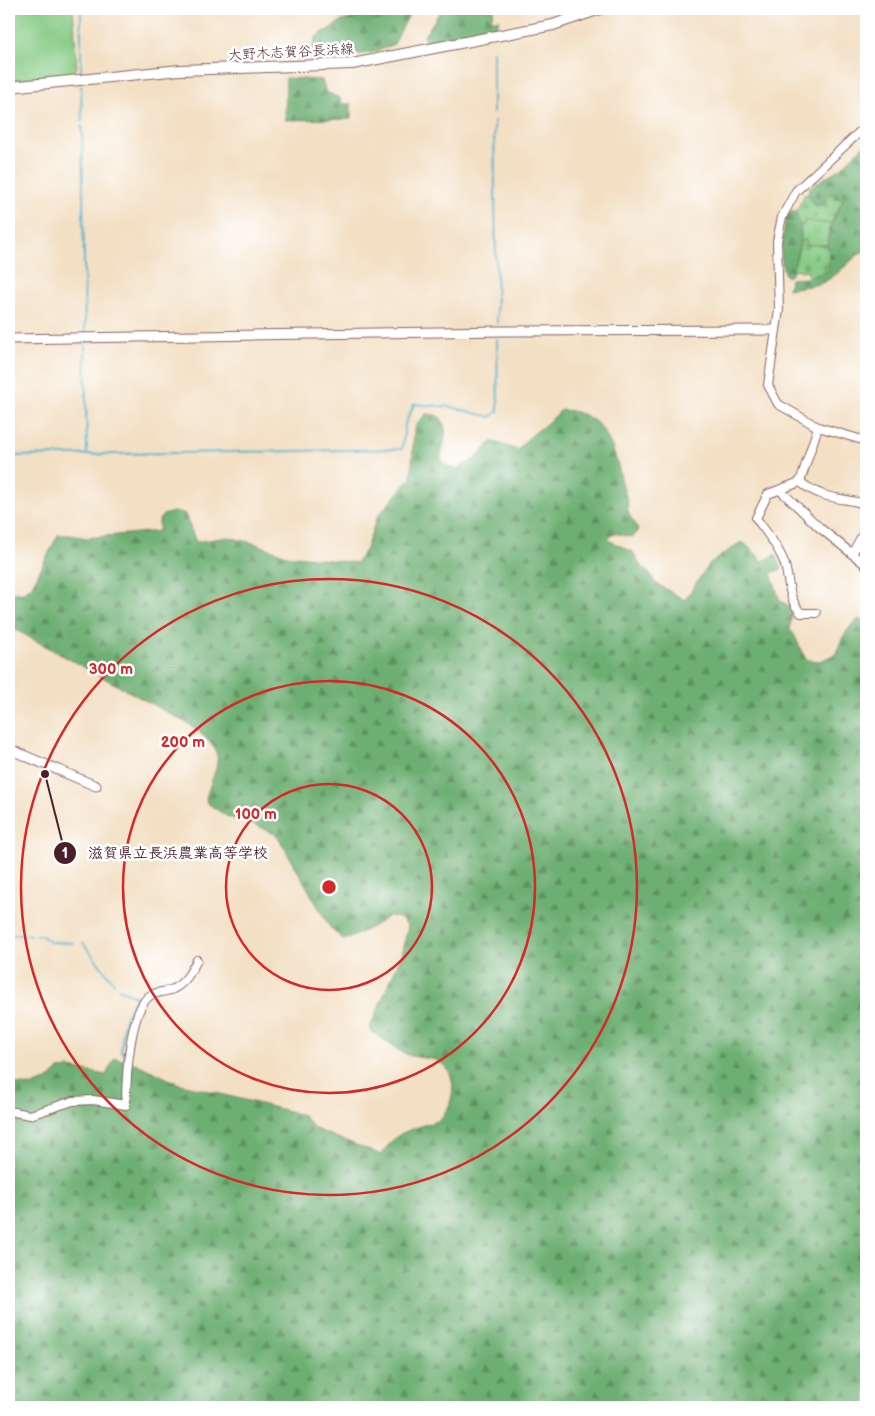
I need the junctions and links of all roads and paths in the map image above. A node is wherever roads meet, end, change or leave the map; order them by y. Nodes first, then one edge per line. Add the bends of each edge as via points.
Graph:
1 (600, 9) edge
2 (9, 87) edge
3 (866, 126) edge
4 (775, 330) junction
5 (9, 339) edge
6 (818, 427) junction
7 (866, 441) edge
8 (800, 482) junction
9 (780, 490) junction
10 (866, 504) edge
11 (866, 528) edge
12 (852, 554) junction
13 (866, 565) edge
14 (816, 613) dead end
15 (9, 749) edge
16 (96, 786) dead end
17 (197, 960) dead end
18 (9, 1111) edge

1 - 2 main road, 大野木志賀谷長浜線 via 553,25 352,64 180,70
3 - 4 street via 796,191 782,217 777,241 779,310
4 - 5 street
4 - 6 street via 768,385 778,404
6 - 7 street
6 - 8 street
8 - 9 street
8 - 10 street via 828,498
9 - 12 street
9 - 14 street via 768,494 756,518 784,562 788,590 796,607 801,613
11 - 12 street
12 - 13 street
15 - 16 street
17 - 18 street via 189,976 173,989 150,996 143,1004 133,1026 126,1105 93,1100 73,1101 30,1115

